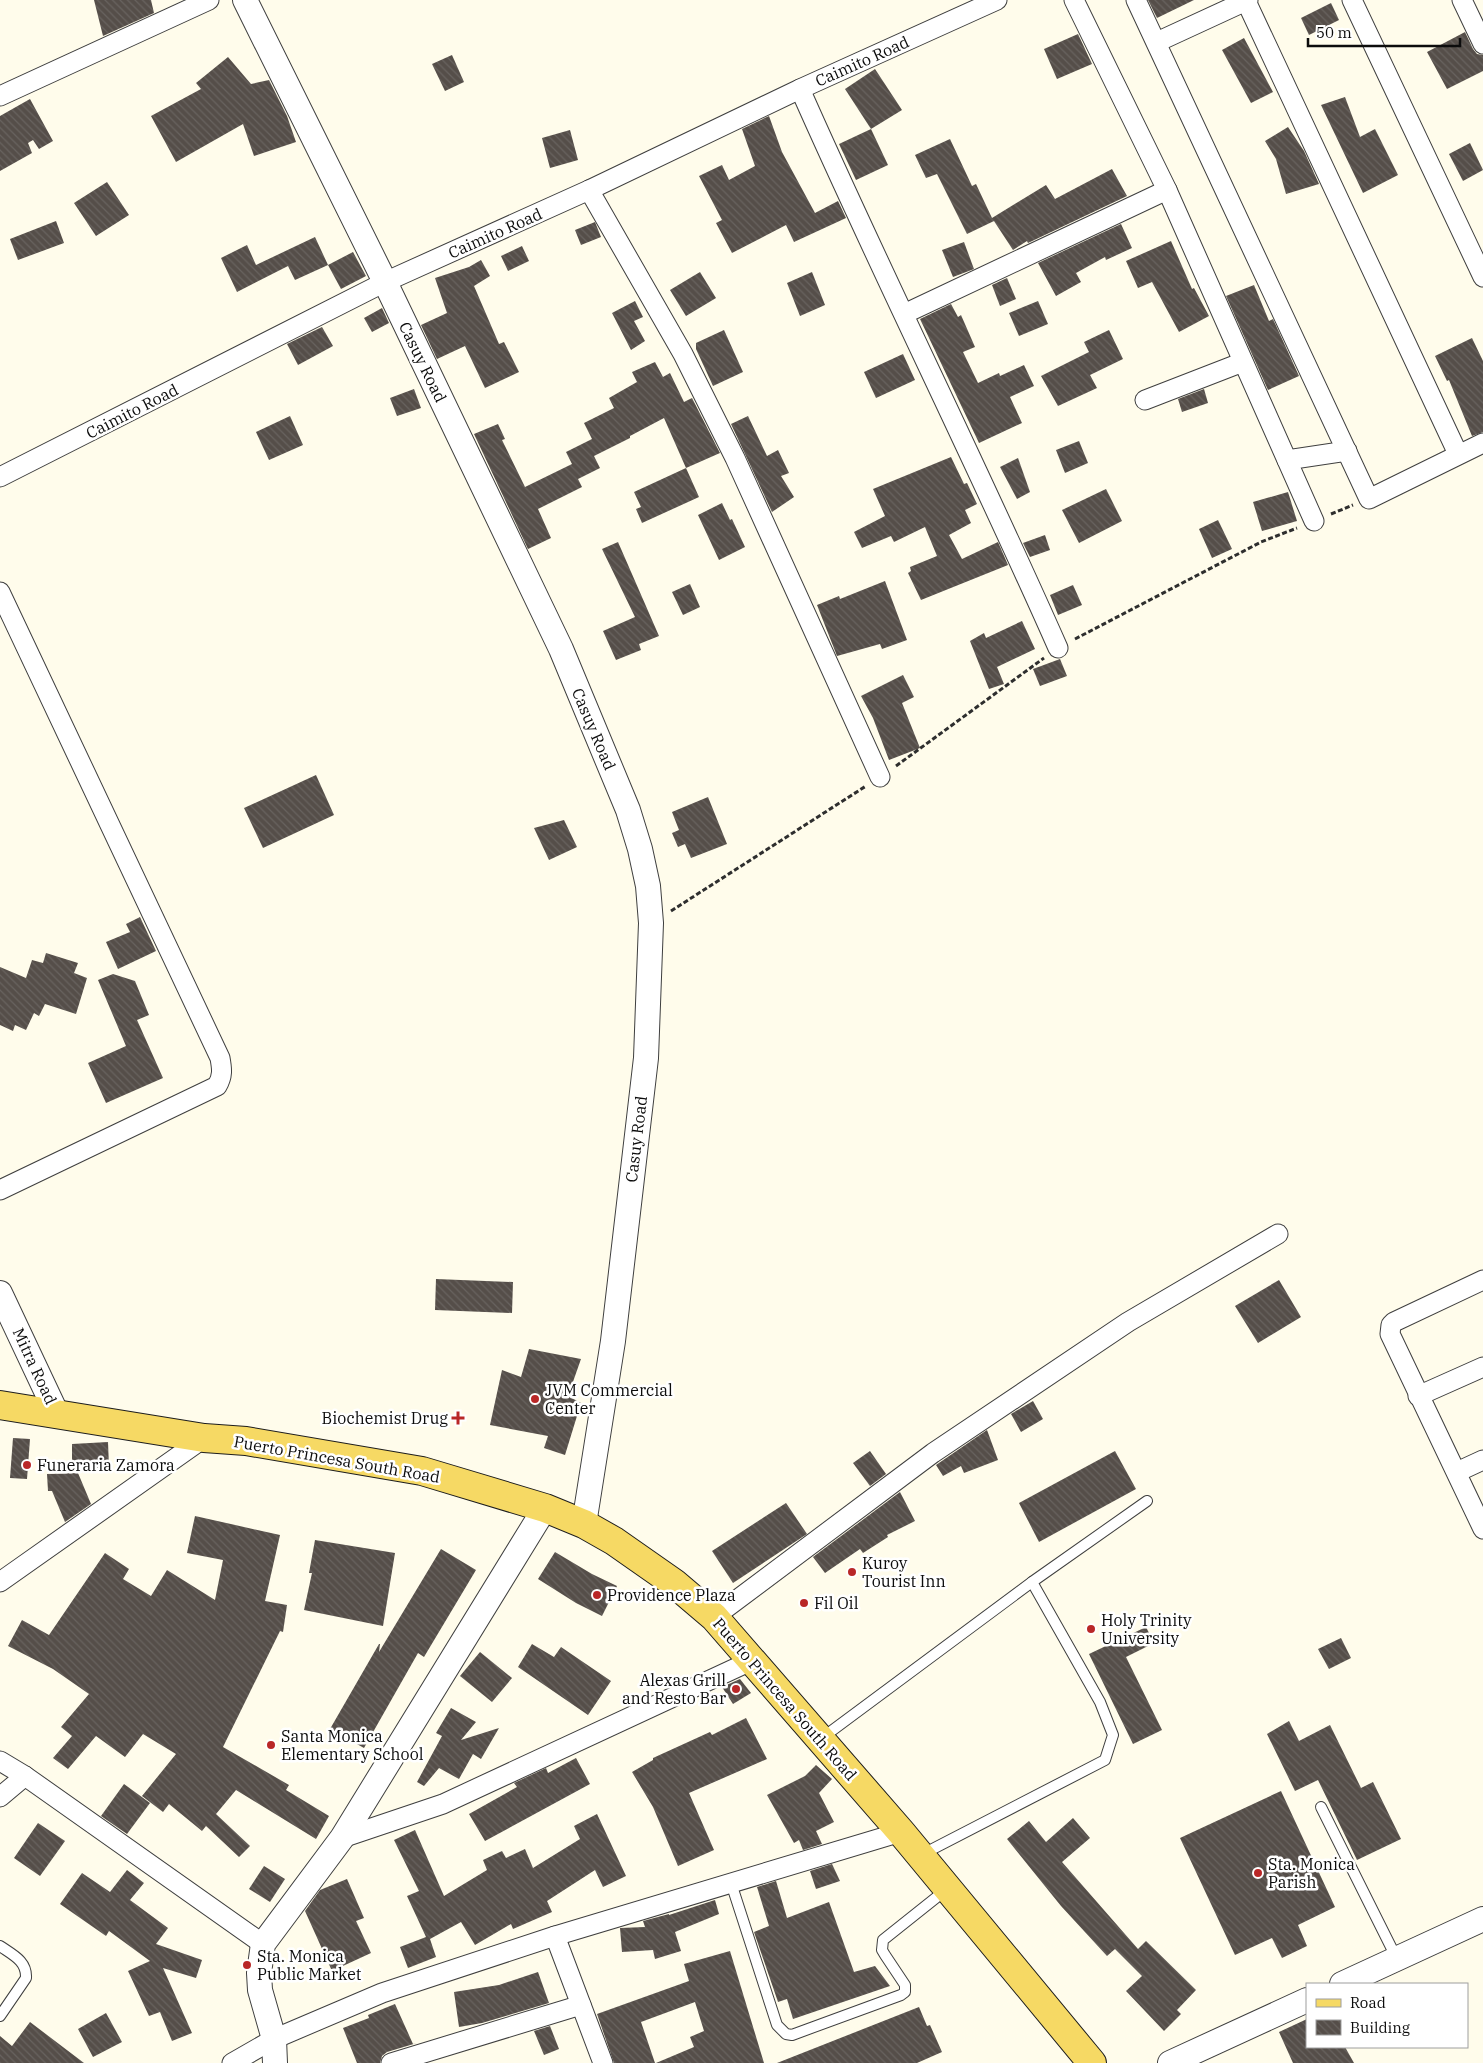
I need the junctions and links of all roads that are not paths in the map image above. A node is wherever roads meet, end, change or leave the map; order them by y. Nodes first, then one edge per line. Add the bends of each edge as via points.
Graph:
1 (210, 0) edge
2 (245, 0) edge
3 (996, 0) edge
4 (1074, 0) edge
5 (1136, 0) edge
6 (1352, 0) edge
7 (1462, 0) edge
8 (1247, 1) edge
9 (1157, 42) junction
10 (1483, 44) edge
11 (800, 89) junction
12 (0, 96) edge
13 (589, 190) junction
14 (1167, 190) junction
15 (1483, 277) edge
16 (384, 282) junction
17 (904, 314) junction
18 (1243, 362) junction
19 (1145, 400) dead end
20 (1483, 443) edge
21 (1347, 451) junction
22 (1458, 454) junction
23 (1287, 460) junction
24 (0, 478) edge
25 (1314, 521) road end
26 (0, 592) edge
27 (1058, 648) road end
28 (880, 777) road end
29 (0, 1190) edge
30 (1278, 1234) dead end
31 (1483, 1280) edge
32 (0, 1293) edge
33 (1483, 1367) edge
34 (1418, 1396) junction
35 (0, 1405) edge
36 (56, 1412) junction
37 (204, 1438) junction
38 (1483, 1460) edge
39 (1457, 1472) junction
40 (1146, 1501) dead end
41 (545, 1508) junction
42 (584, 1524) junction
43 (1483, 1529) edge
44 (0, 1582) edge
45 (1032, 1582) junction
46 (714, 1617) junction
47 (753, 1660) junction
48 (822, 1739) junction
49 (0, 1761) edge
50 (25, 1776) junction
51 (0, 1797) edge
52 (1321, 1807) dead end
53 (901, 1832) junction
54 (342, 1838) junction
55 (920, 1856) junction
56 (730, 1883) junction
57 (948, 1889) junction
58 (1483, 1919) edge
59 (555, 1936) junction
60 (263, 1944) junction
61 (0, 1946) edge
62 (1397, 1959) junction
63 (1344, 1983) edge
64 (1306, 2000) edge
65 (581, 2005) junction
66 (0, 2016) edge
67 (274, 2039) junction
68 (232, 2063) edge
69 (275, 2063) edge
70 (391, 2063) edge
71 (603, 2063) edge
72 (1092, 2063) edge
73 (1170, 2063) edge

1 - 12 street
2 - 16 street, Casuy Road
3 - 11 street, Caimito Road
4 - 14 street
5 - 9 street
6 - 15 street
7 - 10 street
8 - 9 street
8 - 22 street
9 - 21 street
11 - 13 street, Caimito Road
11 - 17 street
13 - 16 street, Caimito Road
13 - 28 street via 683,354 735,458
14 - 17 street
14 - 18 street
16 - 24 street, Caimito Road
16 - 42 street, Casuy Road via 561,649 628,810 648,886 651,924 646,1058 613,1341
17 - 27 street
18 - 19 street
18 - 23 street
20 - 22 street
21 - 22 street via 1369,499
21 - 23 street
23 - 25 street
26 - 29 street via 220,1058 222,1069 222,1078 217,1086
30 - 46 street via 1128,1322 933,1453
31 - 34 street via 1391,1326 1390,1334
32 - 36 street, Mitra Road
33 - 34 street
34 - 39 street
35 - 36 main road, Puerto Princesa South Road
36 - 37 main road, Puerto Princesa South Road
37 - 41 main road, Puerto Princesa South Road via 246,1441 422,1471
37 - 44 street
38 - 39 street
39 - 43 street
40 - 45 lane
41 - 42 main road, Puerto Princesa South Road
41 - 54 street
42 - 46 main road, Puerto Princesa South Road via 674,1583
45 - 48 lane
45 - 55 lane via 1100,1702 1113,1735 1105,1760
46 - 47 main road, Puerto Princesa South Road
47 - 48 main road, Puerto Princesa South Road
47 - 54 street via 442,1804
48 - 53 main road, Puerto Princesa South Road
49 - 50 street
50 - 51 street
50 - 60 street
52 - 62 lane
53 - 55 main road, Puerto Princesa South Road
53 - 56 street
54 - 60 street
55 - 57 main road, Puerto Princesa South Road
56 - 57 lane via 777,2025 792,2035 902,1995 905,1985 882,1950 883,1940
56 - 59 street
57 - 72 main road, Puerto Princesa South Road
58 - 62 street
59 - 65 street
59 - 67 street via 382,1993
60 - 67 street via 258,1973
61 - 66 lane via 18,1958 26,1978
62 - 63 street
64 - 73 street
65 - 70 street
65 - 71 street
67 - 68 street
67 - 69 street

